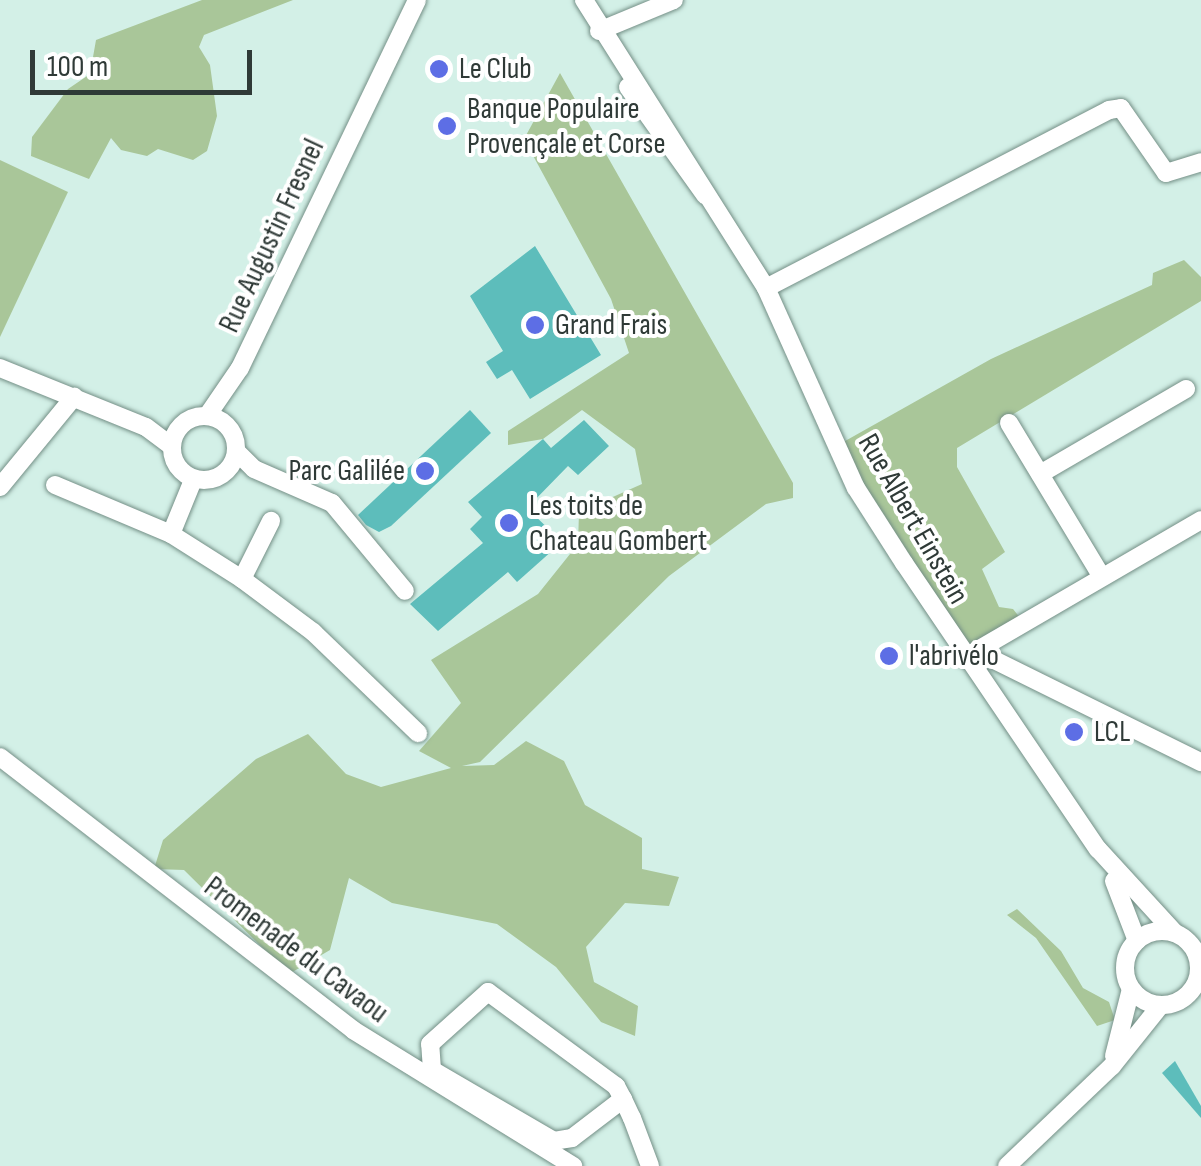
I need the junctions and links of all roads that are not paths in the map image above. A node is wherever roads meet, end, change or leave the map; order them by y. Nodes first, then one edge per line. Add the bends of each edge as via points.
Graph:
1 (408, 0) edge
2 (417, 0) edge
3 (674, 0) edge
4 (582, 3) edge
5 (599, 32) junction
6 (380, 72) junction
7 (1201, 162) edge
8 (766, 288) junction
9 (0, 368) edge
10 (240, 368) junction
11 (1186, 389) dead end
12 (74, 397) junction
13 (207, 416) junction
14 (1009, 423) dead end
15 (226, 425) junction
16 (146, 426) junction
17 (180, 426) junction
18 (171, 446) junction
19 (232, 460) junction
20 (1040, 474) junction
21 (194, 480) junction
22 (55, 485) dead end
23 (0, 487) edge
24 (1201, 520) edge
25 (271, 521) dead end
26 (170, 534) junction
27 (1102, 577) junction
28 (242, 579) junction
29 (405, 591) dead end
30 (970, 655) junction
31 (418, 733) dead end
32 (0, 757) edge
33 (1201, 762) edge
34 (1098, 849) junction
35 (1188, 939) edge
36 (1137, 940) junction
37 (1200, 976) edge
38 (1131, 990) junction
39 (1160, 1006) junction
40 (1112, 1066) junction
41 (623, 1099) junction
42 (1068, 1109) junction
43 (573, 1166) edge
44 (650, 1166) edge
45 (1007, 1166) edge
46 (1022, 1166) edge

1 - 6 street, Rue Augustin Fresnel
2 - 6 street, Rue Augustin Fresnel
3 - 5 street
4 - 5 street, Rue Albert Einstein
5 - 8 street, Rue Albert Einstein via 688,180 710,199
6 - 10 street, Rue Augustin Fresnel
7 - 8 street via 1166,173 1121,108 1109,110
8 - 30 street, Rue Albert Einstein via 856,488
9 - 12 street
10 - 13 street, Rue Augustin Fresnel
10 - 15 street, Rue Augustin Fresnel
11 - 20 street
12 - 16 street
12 - 23 street
13 - 15 street
13 - 17 street
14 - 20 street
15 - 19 street
16 - 17 street
16 - 18 street
17 - 18 street
18 - 21 street via 176,466
19 - 21 street
19 - 29 street via 332,503
20 - 27 street
21 - 26 street
22 - 26 street
24 - 27 street
25 - 28 street
26 - 28 street
27 - 30 street
28 - 31 street via 313,632
30 - 33 street
30 - 34 street, Rue Albert Einstein
32 - 43 street, Promenade du Cavaou via 353,1030
34 - 35 street, Rue Albert Einstein
34 - 36 street, Rue Albert Einstein via 1133,916
35 - 36 street
35 - 37 street
36 - 38 street via 1125,965
37 - 39 street via 1180,1001
38 - 39 street
38 - 40 street
39 - 40 street
40 - 42 street
41 - 41 street via 594,1068 488,992 430,1044 432,1070 554,1141 572,1138
41 - 44 street
42 - 45 street
42 - 46 street

